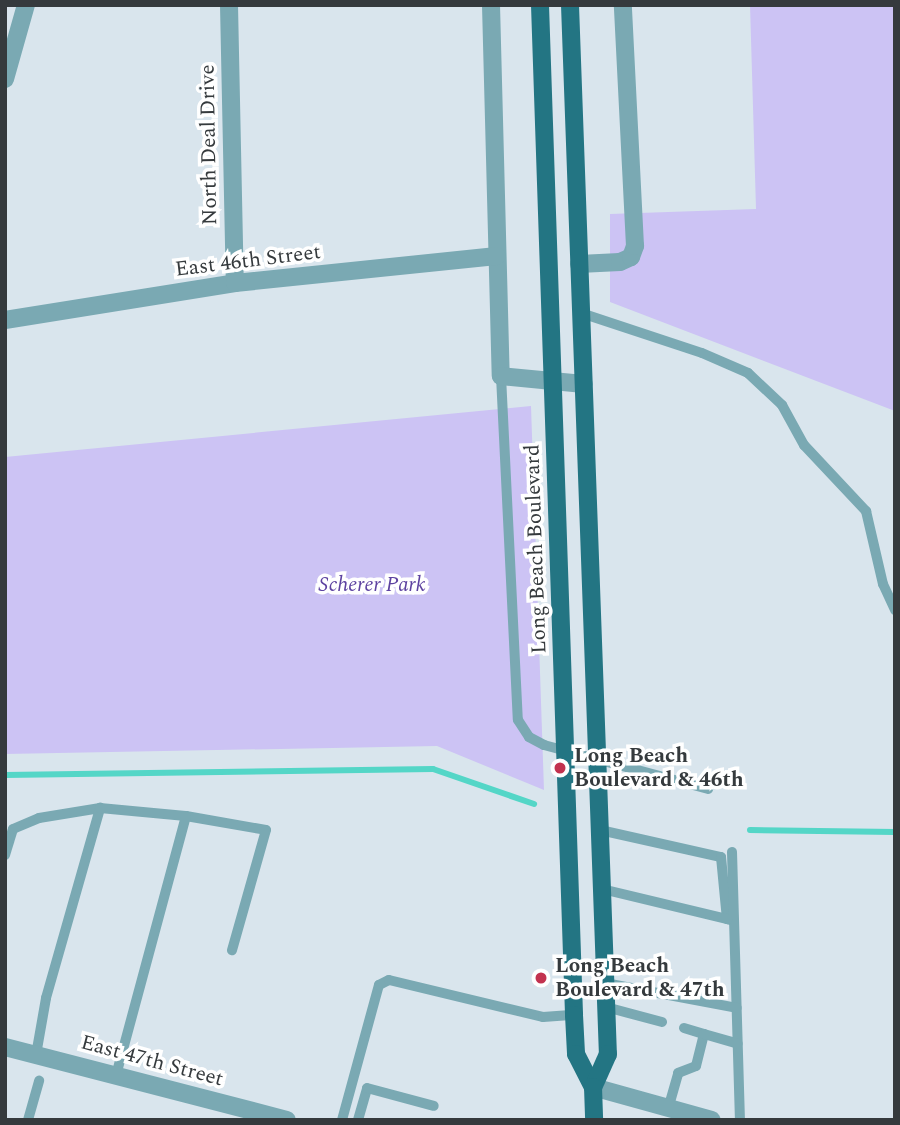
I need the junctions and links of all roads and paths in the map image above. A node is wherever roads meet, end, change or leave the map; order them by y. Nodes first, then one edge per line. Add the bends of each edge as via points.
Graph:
1 (26, 5) edge
2 (229, 5) edge
3 (491, 5) edge
4 (540, 5) edge
5 (570, 5) edge
6 (623, 5) edge
7 (5, 79) edge
8 (497, 256) junction
9 (579, 264) junction
10 (234, 283) junction
11 (581, 313) junction
12 (5, 320) edge
13 (501, 376) junction
14 (552, 378) junction
15 (584, 384) junction
16 (895, 610) edge
17 (565, 751) junction
18 (597, 760) junction
19 (708, 789) dead end
20 (100, 808) junction
21 (186, 816) junction
22 (600, 830) junction
23 (733, 852) dead end
24 (5, 855) edge
25 (602, 888) junction
26 (730, 920) junction
27 (232, 950) dead end
28 (606, 983) junction
29 (607, 1006) junction
30 (737, 1008) junction
31 (574, 1015) junction
32 (663, 1022) dead end
33 (684, 1028) dead end
34 (704, 1034) junction
35 (738, 1044) junction
36 (5, 1047) edge
37 (36, 1055) junction
38 (116, 1075) junction
39 (39, 1080) dead end
40 (593, 1087) junction
41 (434, 1106) dead end
42 (668, 1109) junction
43 (701, 1119) edge
44 (28, 1120) edge
45 (287, 1120) edge
46 (342, 1120) edge
47 (358, 1120) edge
48 (594, 1120) edge
49 (740, 1120) edge

1 - 7 street
2 - 10 street, North Deal Drive
3 - 8 street
4 - 14 main road, Long Beach Boulevard
5 - 9 main road, Long Beach Boulevard
6 - 9 street via 635,246 631,257 620,262
8 - 10 street, East 46th Street
8 - 13 street
9 - 11 main road, Long Beach Boulevard
10 - 12 street, East 46th Street
11 - 15 main road, Long Beach Boulevard
11 - 16 lane via 748,373 782,405 804,445 866,511 883,584
13 - 14 street
13 - 17 lane via 518,720 529,737
14 - 15 street
14 - 17 main road, Long Beach Boulevard
15 - 18 main road, Long Beach Boulevard
17 - 18 lane
17 - 31 main road, Long Beach Boulevard
18 - 19 lane
18 - 22 main road, Long Beach Boulevard
20 - 21 lane
20 - 24 lane via 39,818 13,829
20 - 37 lane via 46,999
21 - 27 lane via 266,830
21 - 38 lane
22 - 25 main road, Long Beach Boulevard
22 - 26 lane via 721,857
23 - 26 lane
25 - 26 lane
25 - 28 main road, Long Beach Boulevard
26 - 30 lane
28 - 29 main road, Long Beach Boulevard
28 - 30 lane
29 - 32 lane
29 - 40 main road, Long Beach Boulevard via 608,1054
30 - 35 lane
31 - 40 main road, Long Beach Boulevard via 576,1054
31 - 46 lane via 543,1017 389,980 379,985
33 - 34 lane
34 - 35 lane
34 - 42 lane via 696,1066 678,1073
35 - 49 lane
36 - 37 street, East 47th Street
37 - 38 street, East 47th Street
38 - 45 street, East 47th Street
39 - 44 lane
40 - 42 street
40 - 48 main road, Long Beach Boulevard
41 - 47 lane via 367,1088
42 - 43 street

